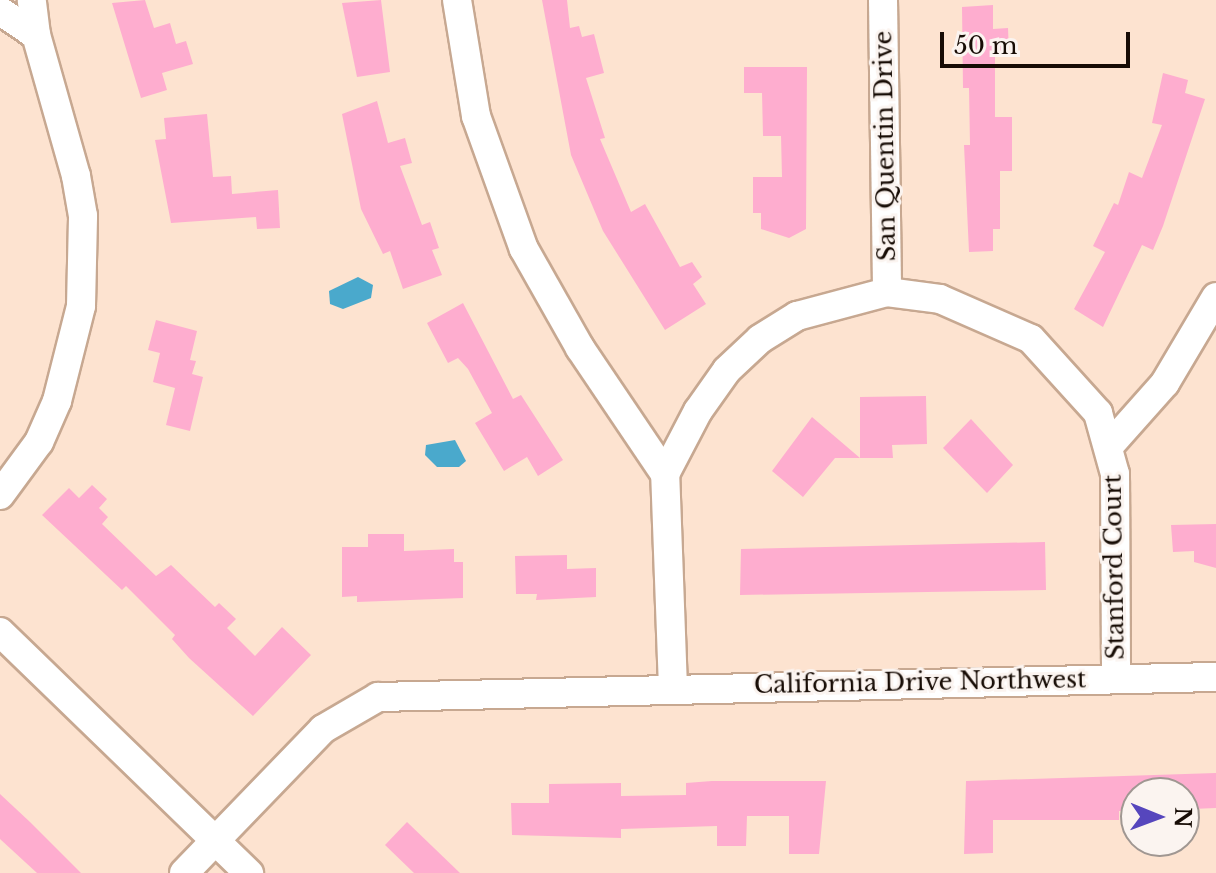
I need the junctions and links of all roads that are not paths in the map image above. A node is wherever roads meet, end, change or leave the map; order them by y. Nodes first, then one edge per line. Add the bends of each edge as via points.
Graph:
1 (32, 0) edge
2 (457, 0) edge
3 (883, 0) edge
4 (0, 11) edge
5 (36, 35) junction
6 (887, 292) junction
7 (1216, 297) edge
8 (1110, 445) junction
9 (665, 474) junction
10 (0, 495) edge
11 (0, 632) edge
12 (1216, 677) edge
13 (1116, 678) junction
14 (673, 688) junction
15 (215, 840) junction
16 (184, 873) edge
17 (249, 873) edge

1 - 5 street
2 - 9 street via 483,142 524,249 580,348
3 - 6 street, San Quentin Drive
4 - 5 street
5 - 10 street via 83,216 81,306 57,401 39,442
6 - 8 street, Stanford Court via 940,299 1031,339 1069,375 1098,413
6 - 9 street, Stanford Court via 809,312 760,339 727,370 698,411
7 - 8 street via 1165,383
8 - 13 street, Stanford Court
9 - 14 street, Stanford Court
11 - 15 street
12 - 13 street, California Drive Northwest
13 - 14 street, California Drive Northwest
14 - 15 street, California Drive Northwest via 378,697 323,729
15 - 16 street, California Drive Northwest
15 - 17 street

